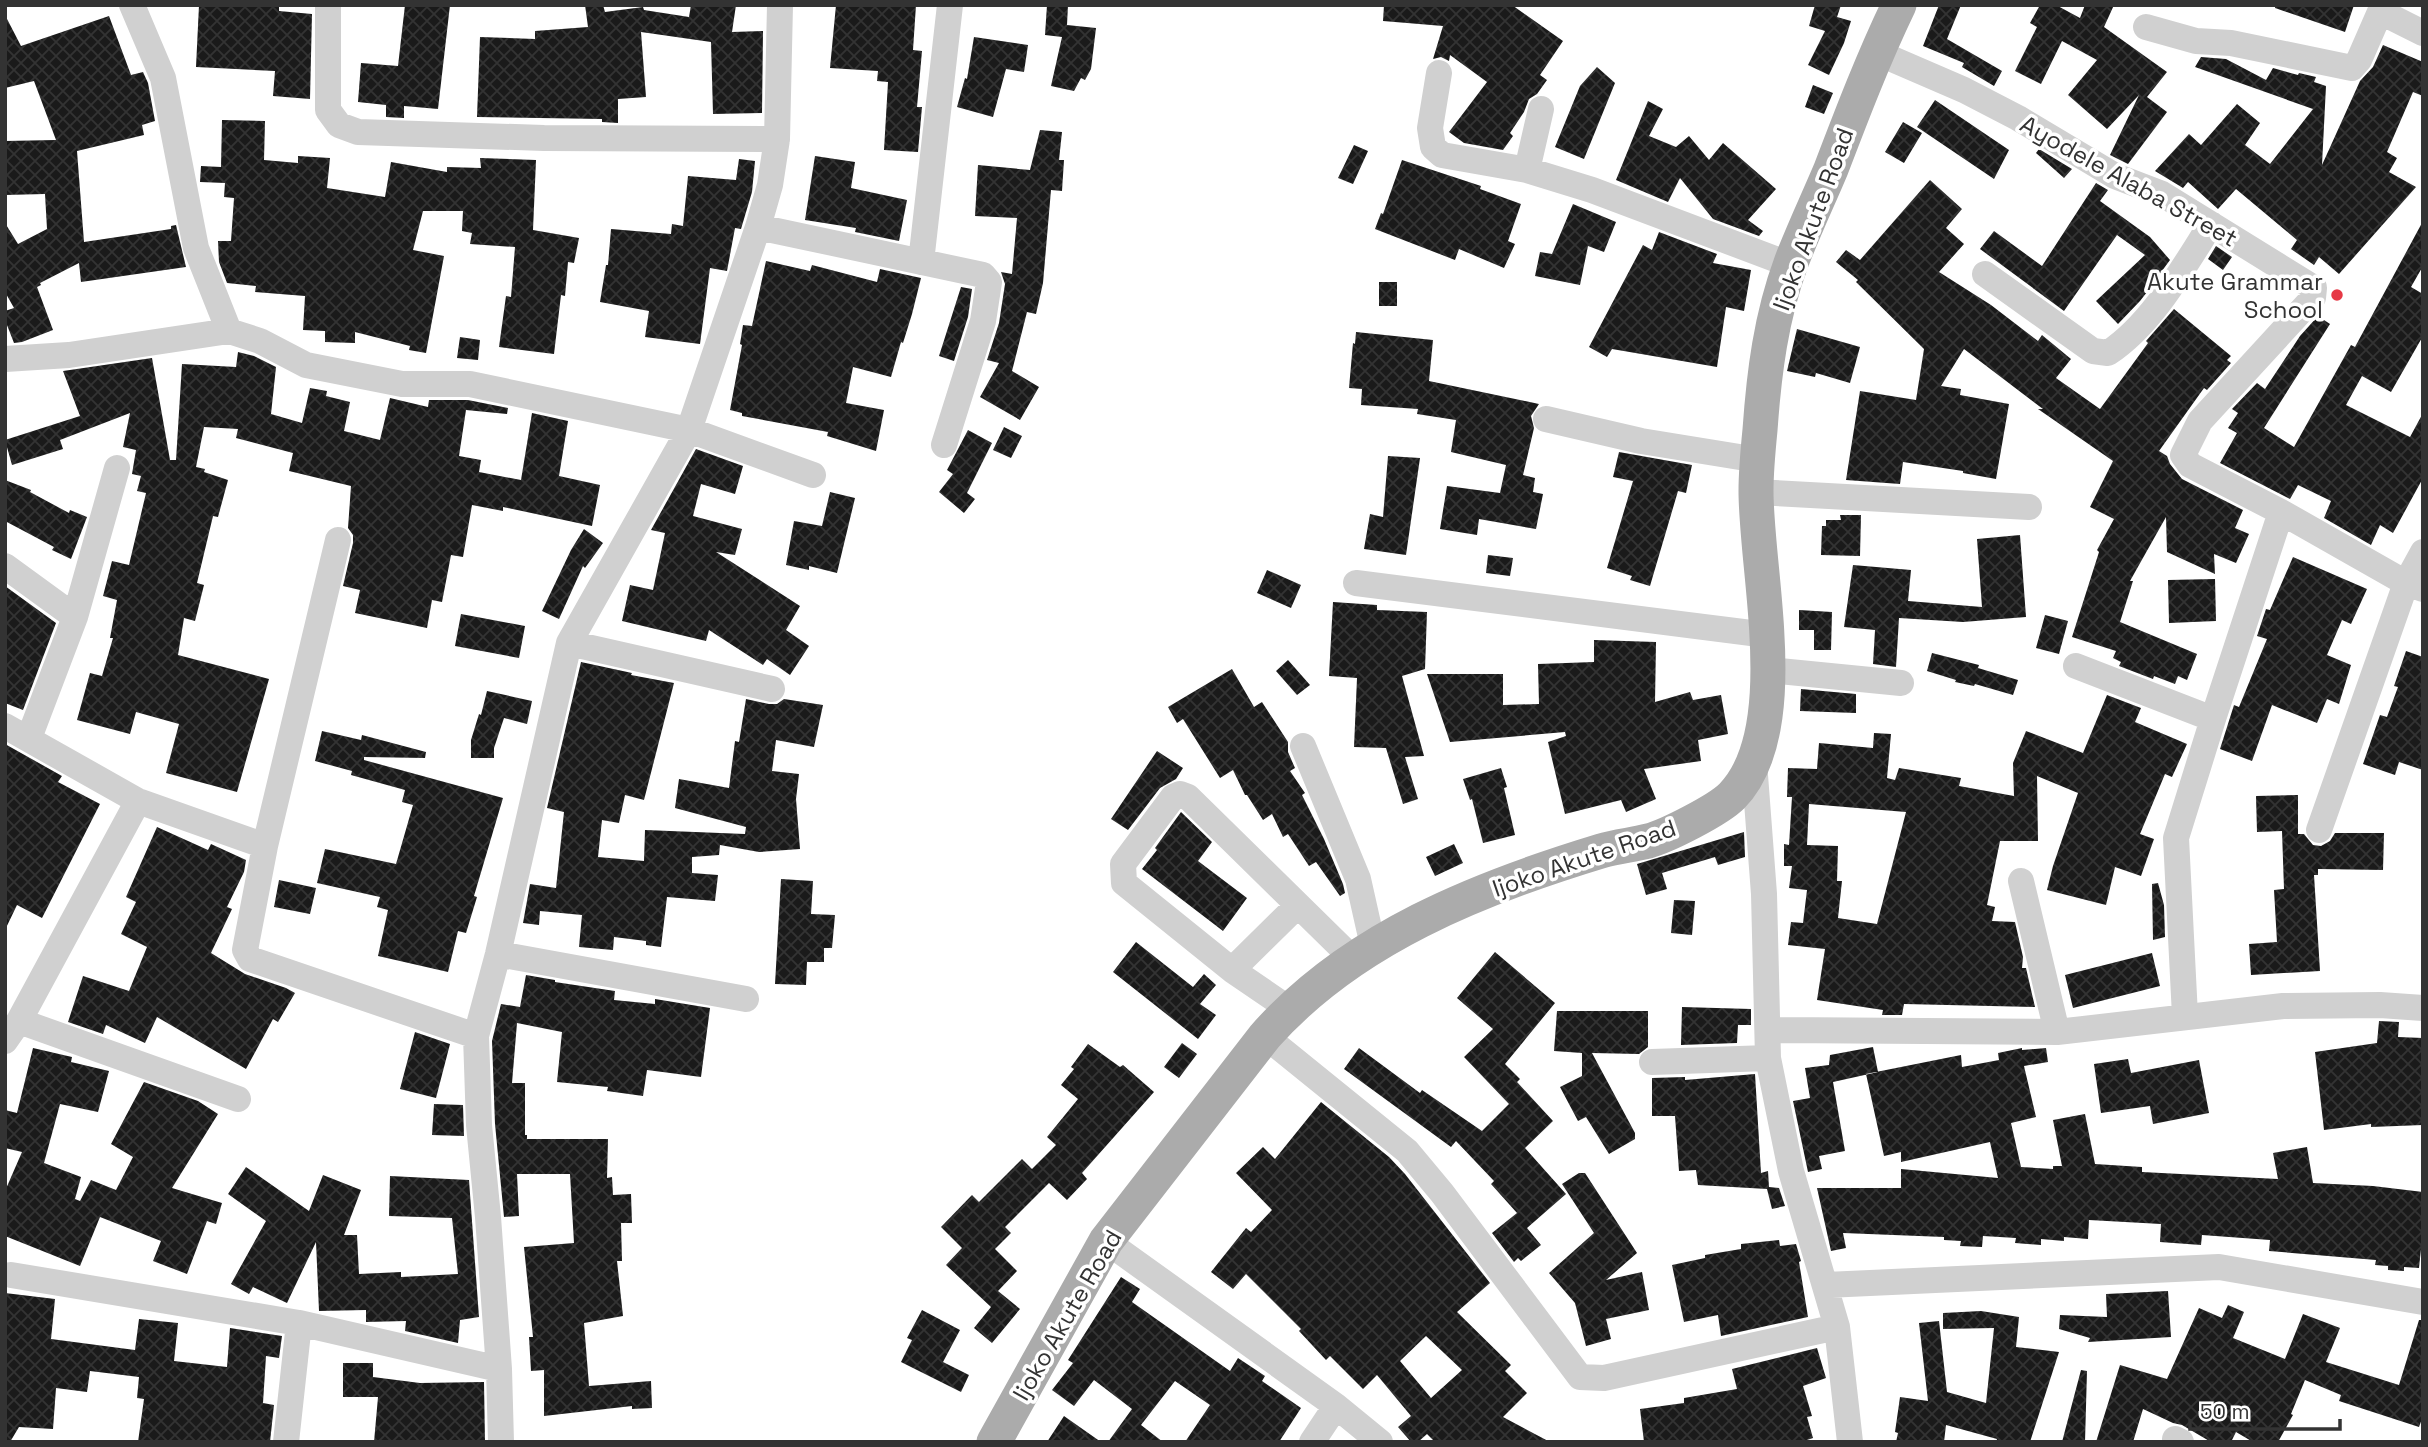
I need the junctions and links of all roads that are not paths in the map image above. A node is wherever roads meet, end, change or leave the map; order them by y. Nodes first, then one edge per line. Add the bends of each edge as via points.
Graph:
1 (132, 5) edge
2 (328, 5) edge
3 (780, 5) edge
4 (950, 5) edge
5 (1899, 5) edge
6 (2382, 9) edge
7 (2146, 27) dead end
8 (2423, 33) edge
9 (1876, 52) junction
10 (1439, 73) dead end
11 (1541, 109) dead end
12 (777, 139) junction
13 (1527, 170) junction
14 (2211, 224) junction
15 (758, 227) junction
16 (921, 262) junction
17 (1791, 265) junction
18 (1985, 275) dead end
19 (229, 331) junction
20 (5, 359) edge
21 (1546, 419) dead end
22 (689, 429) junction
23 (944, 445) dead end
24 (117, 468) dead end
25 (813, 475) dead end
26 (1757, 476) junction
27 (2029, 507) dead end
28 (2281, 512) junction
29 (338, 540) dead end
30 (2423, 552) edge
31 (5, 566) edge
32 (1356, 583) dead end
33 (2415, 586) edge
34 (75, 617) junction
35 (1767, 635) junction
36 (569, 643) junction
37 (2076, 666) dead end
38 (1769, 670) junction
39 (1901, 683) dead end
40 (772, 689) dead end
41 (2213, 719) junction
42 (5, 726) edge
43 (29, 738) junction
44 (1303, 746) dead end
45 (1754, 762) junction
46 (138, 801) junction
47 (2319, 830) dead end
48 (265, 846) junction
49 (2021, 881) dead end
50 (1297, 906) junction
51 (1363, 953) junction
52 (498, 954) junction
53 (1232, 970) junction
54 (746, 999) dead end
55 (2423, 1008) edge
56 (1289, 1009) junction
57 (2185, 1016) junction
58 (1769, 1030) junction
59 (12, 1031) edge
60 (2057, 1032) junction
61 (1265, 1035) junction
62 (477, 1036) junction
63 (1768, 1058) junction
64 (1652, 1062) dead end
65 (238, 1098) dead end
66 (1106, 1241) junction
67 (11, 1275) dead end
68 (1826, 1285) junction
69 (2423, 1303) edge
70 (299, 1323) junction
71 (1838, 1327) junction
72 (499, 1369) junction
73 (1336, 1406) junction
74 (286, 1442) edge
75 (501, 1442) edge
76 (994, 1442) edge
77 (1311, 1442) edge
78 (1380, 1442) edge
79 (1850, 1442) edge

1 - 19 street via 163,78 196,248
2 - 12 street via 328,110 340,125 358,132
3 - 12 street
4 - 16 street
5 - 9 main road, Ijoko Akute Road
6 - 7 street via 2352,68 2231,43 2196,41
6 - 8 street
9 - 14 street, Ayodele Alaba Street via 1964,90 2115,176 2162,194
9 - 17 main road, Ijoko Akute Road
10 - 13 street via 1430,128 1433,147 1443,155
11 - 13 street
12 - 15 street
13 - 17 street
14 - 18 street via 2169,290 2123,343 2108,353 2094,351
14 - 28 street, Ayodele Alaba Street via 2314,288 2313,298 2200,421 2183,455 2190,465
15 - 16 street
15 - 22 street
16 - 23 street via 983,275 989,282 983,321
17 - 26 main road, Ijoko Akute Road via 1764,374
19 - 20 street via 69,355
19 - 22 street via 306,365 402,384 470,384
21 - 26 street via 1642,441
22 - 25 street
22 - 36 street
24 - 34 street
26 - 27 street
26 - 35 main road, Ijoko Akute Road
28 - 33 street, Ayodele Alaba Street
28 - 41 street
29 - 48 street
30 - 33 street
31 - 34 street
32 - 35 street
33 - 47 street
34 - 43 street
35 - 38 main road, Ijoko Akute Road
36 - 40 street
36 - 52 street
37 - 41 street
38 - 39 street
38 - 45 main road, Ijoko Akute Road
41 - 57 street via 2176,838
42 - 43 street
43 - 46 street
44 - 51 street via 1358,879
45 - 51 main road, Ijoko Akute Road via 1732,797 1702,816 1652,840 1605,850 1504,884 1439,911
45 - 58 street
46 - 48 street
46 - 59 street
48 - 62 street via 245,950 250,959
49 - 60 street
50 - 51 street
50 - 53 street
50 - 53 street via 1188,797 1173,797 1123,864 1124,883
51 - 56 main road, Ijoko Akute Road
52 - 54 street
52 - 62 street
53 - 56 street
55 - 57 street via 2283,1006
56 - 61 main road, Ijoko Akute Road
57 - 60 street
58 - 60 street
58 - 63 street
59 - 65 street
61 - 66 main road, Ijoko Akute Road
61 - 71 street via 1407,1151 1580,1377 1604,1378
62 - 72 street via 478,1125
63 - 64 street
63 - 68 street via 1791,1171
66 - 73 street
66 - 76 main road, Ijoko Akute Road
67 - 70 street
68 - 69 street via 2219,1267
68 - 71 street
70 - 72 street
70 - 74 street
71 - 79 street
72 - 75 street
73 - 77 street
73 - 78 street

